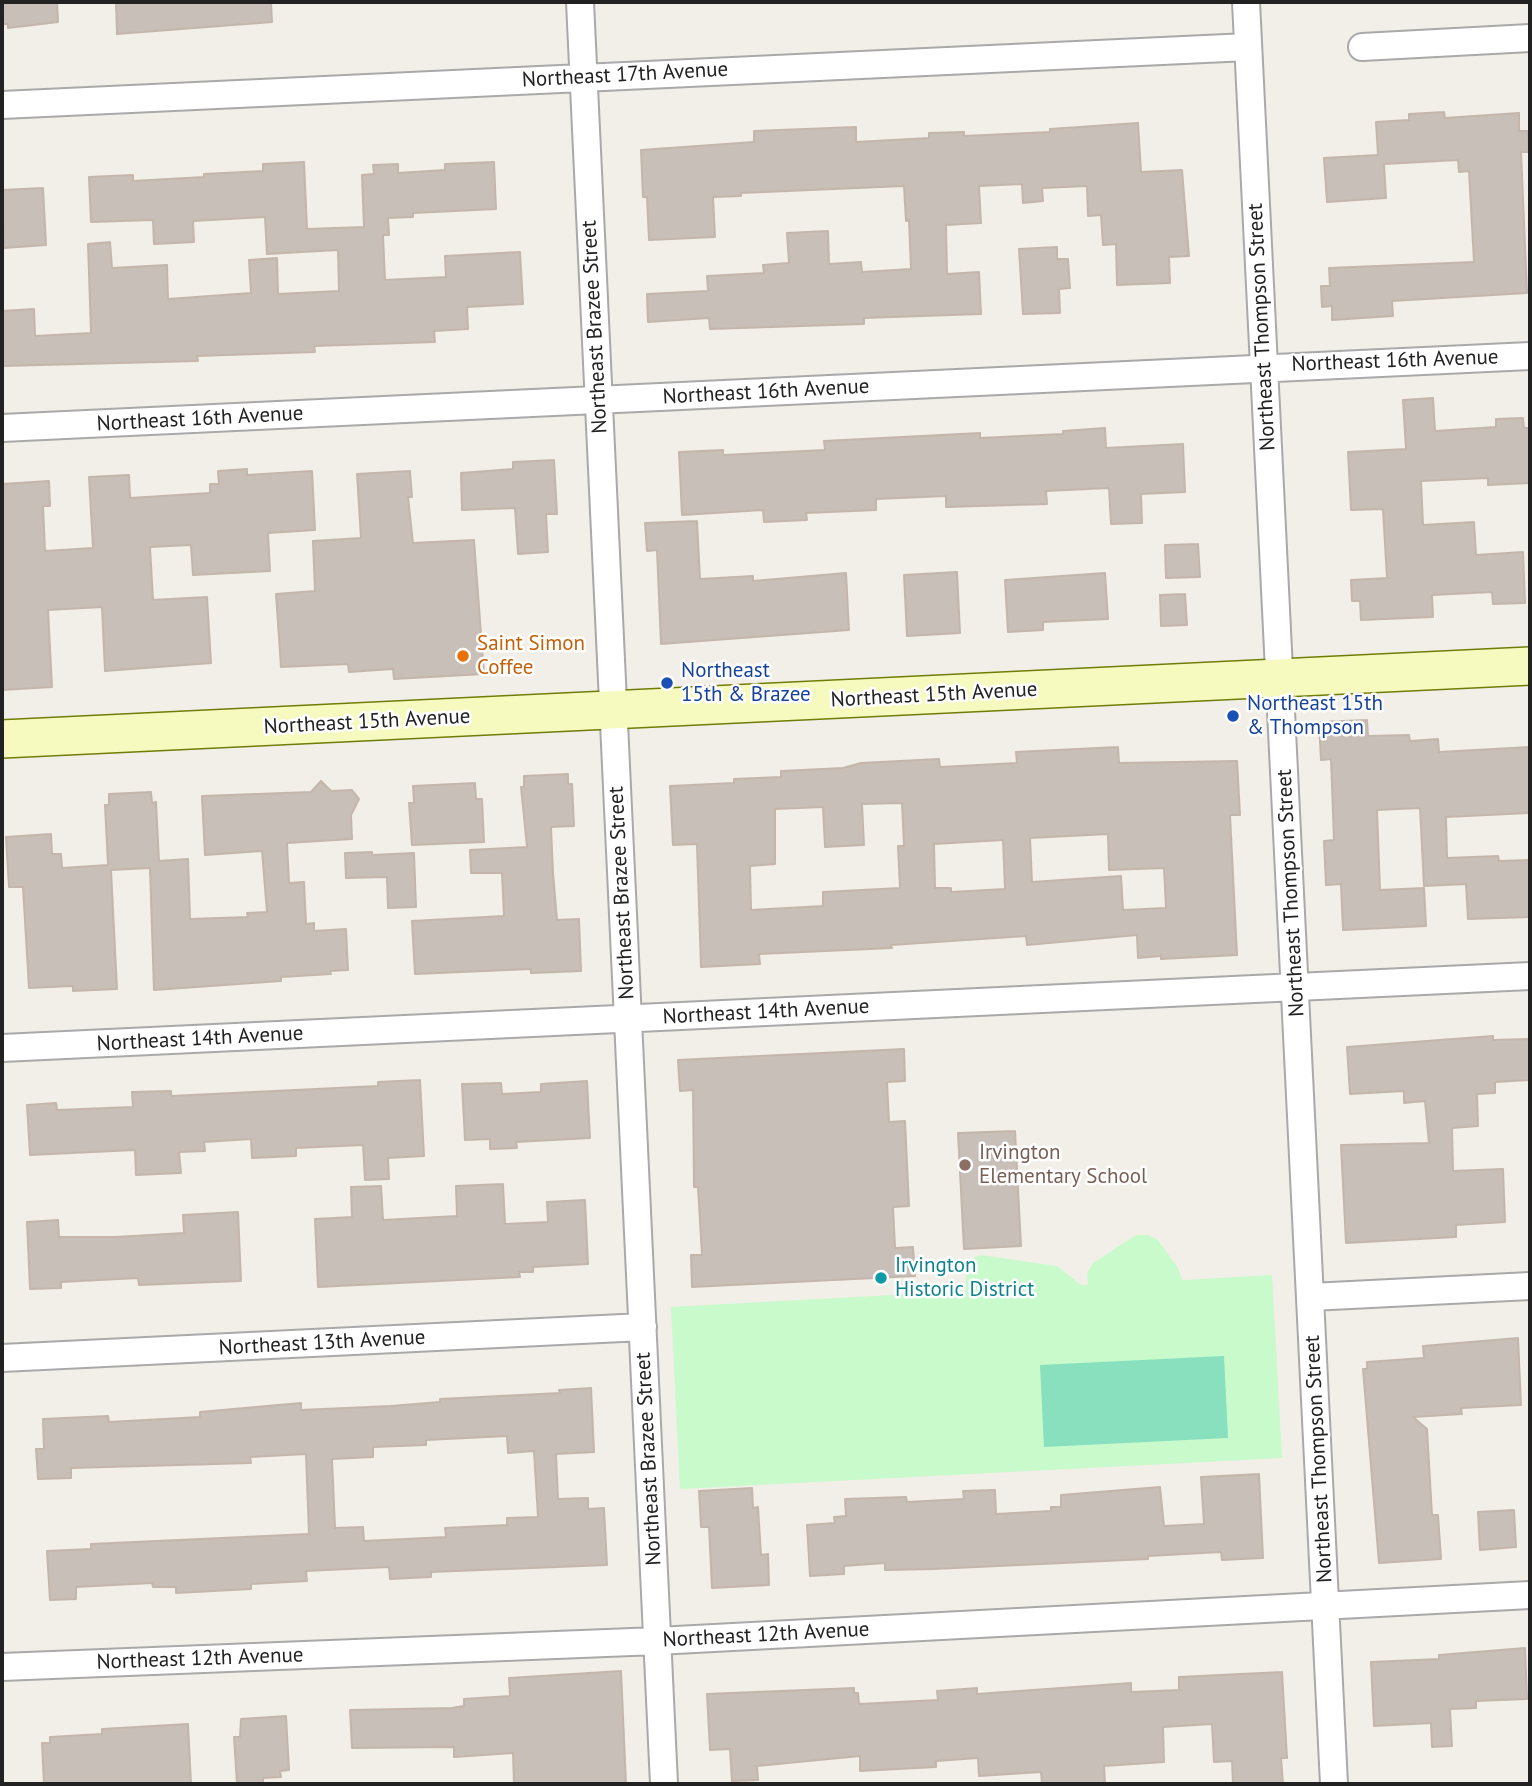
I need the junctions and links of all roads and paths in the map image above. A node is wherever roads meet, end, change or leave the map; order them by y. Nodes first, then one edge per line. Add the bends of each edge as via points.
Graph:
1 (580, 2) edge
2 (1246, 2) edge
3 (1530, 38) edge
4 (1248, 47) junction
5 (1362, 47) dead end
6 (584, 76) junction
7 (2, 105) edge
8 (1530, 356) edge
9 (1264, 367) junction
10 (599, 401) junction
11 (2, 428) edge
12 (1530, 666) edge
13 (1281, 678) junction
14 (613, 710) junction
15 (2, 739) edge
16 (1530, 976) edge
17 (1296, 988) junction
18 (629, 1018) junction
19 (2, 1048) edge
20 (1530, 1286) edge
21 (1311, 1297) junction
22 (643, 1327) junction
23 (2, 1359) edge
24 (1530, 1595) edge
25 (1325, 1605) junction
26 (657, 1641) junction
27 (2, 1667) edge
28 (664, 1784) edge
29 (1334, 1784) edge

1 - 6 street, Northeast Brazee Street
2 - 4 street, Northeast Thompson Street
3 - 5 street
4 - 6 street, Northeast 17th Avenue
4 - 9 street, Northeast Thompson Street
6 - 7 street, Northeast 17th Avenue
6 - 10 street, Northeast Brazee Street
8 - 9 street, Northeast 16th Avenue
9 - 10 street, Northeast 16th Avenue
9 - 13 street, Northeast Thompson Street
10 - 11 street, Northeast 16th Avenue
10 - 14 street, Northeast Brazee Street
12 - 13 street, Northeast 15th Avenue
13 - 14 street, Northeast 15th Avenue
13 - 17 street, Northeast Thompson Street
14 - 15 street, Northeast 15th Avenue
14 - 18 street, Northeast Brazee Street
16 - 17 street, Northeast 14th Avenue
17 - 18 street, Northeast 14th Avenue
17 - 21 street, Northeast Thompson Street
18 - 19 street, Northeast 14th Avenue
18 - 22 street, Northeast Brazee Street
20 - 21 street
21 - 25 street, Northeast Thompson Street
22 - 23 street, Northeast 13th Avenue
22 - 26 street, Northeast Brazee Street
24 - 25 street, Northeast 12th Avenue
25 - 26 street, Northeast 12th Avenue
25 - 29 street, Northeast Thompson Street
26 - 27 street, Northeast 12th Avenue
26 - 28 street, Northeast Brazee Street

